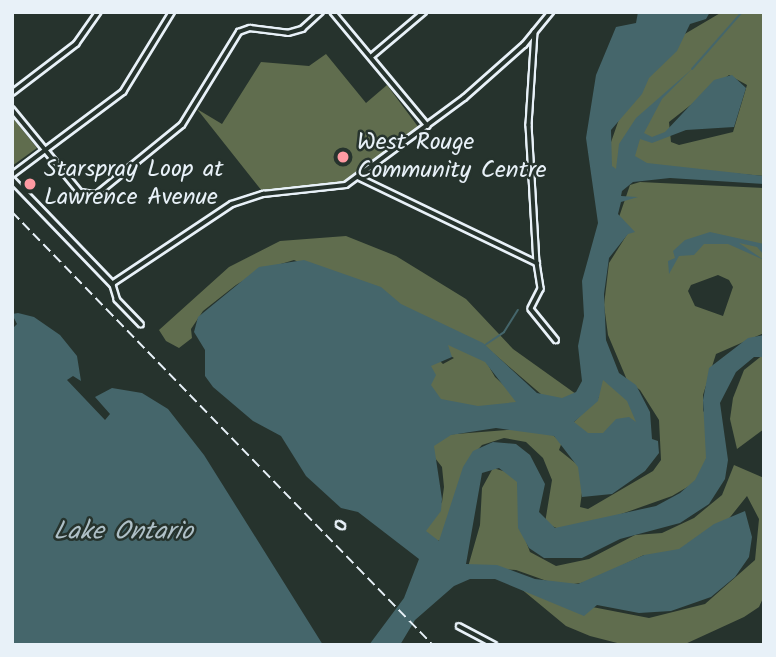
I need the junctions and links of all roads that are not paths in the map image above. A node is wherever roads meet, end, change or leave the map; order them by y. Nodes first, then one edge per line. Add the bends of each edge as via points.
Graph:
1 (98, 12) edge
2 (172, 12) edge
3 (321, 12) edge
4 (333, 12) edge
5 (424, 12) edge
6 (551, 12) edge
7 (536, 32) junction
8 (372, 56) junction
9 (12, 93) edge
10 (12, 109) edge
11 (428, 126) junction
12 (45, 150) junction
13 (358, 177) junction
14 (12, 178) edge
15 (537, 263) junction
16 (112, 284) junction
17 (141, 325) dead end
18 (556, 340) dead end
19 (459, 626) dead end
20 (494, 645) edge

1 - 9 street via 76,44
2 - 12 street via 122,92
3 - 12 street via 302,29 288,33 250,28 239,32 182,125 97,194 80,192
4 - 8 street
5 - 8 street
6 - 7 street
7 - 11 street
7 - 15 street via 529,125
8 - 11 street
10 - 12 street
11 - 13 street
12 - 14 street
13 - 15 street
13 - 16 street via 327,190 263,194 232,204
14 - 16 street
15 - 18 street via 541,289 531,309
16 - 17 street via 117,300
19 - 20 street

